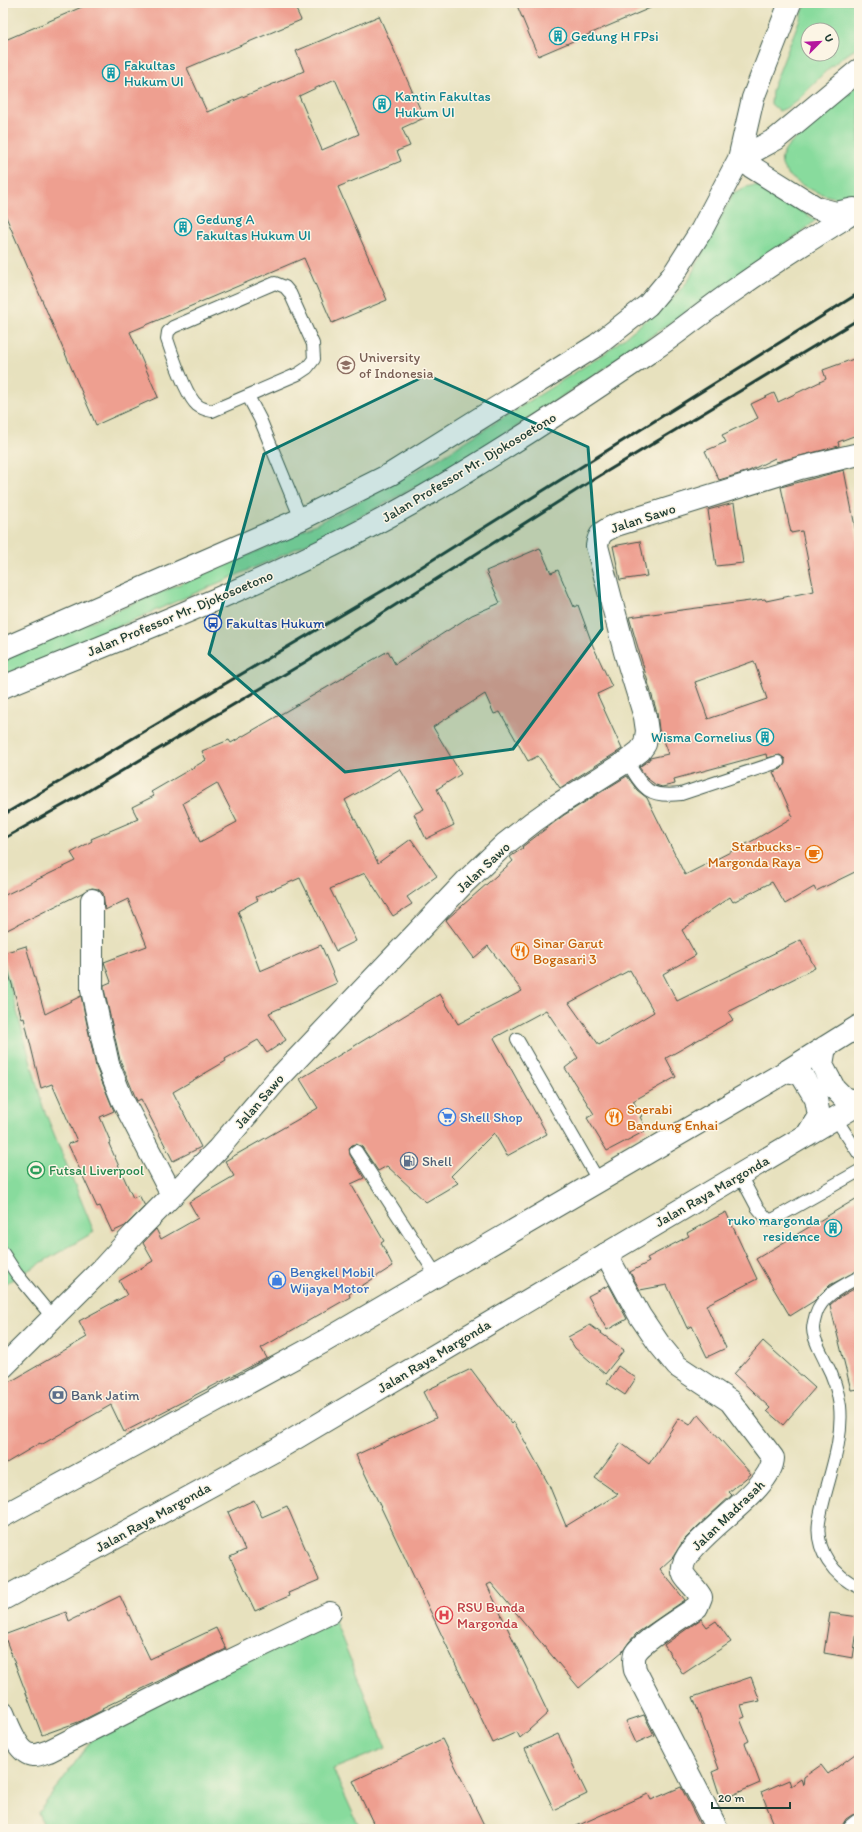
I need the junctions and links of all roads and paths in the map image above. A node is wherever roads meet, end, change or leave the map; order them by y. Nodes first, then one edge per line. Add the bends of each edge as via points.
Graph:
1 (790, 3) edge
2 (859, 70) edge
3 (739, 159) junction
4 (859, 208) edge
5 (248, 396) junction
6 (859, 454) edge
7 (301, 519) junction
8 (4, 644) edge
9 (3, 687) edge
10 (627, 761) junction
11 (778, 762) dead end
12 (92, 900) dead end
13 (859, 1026) edge
14 (517, 1039) dead end
15 (825, 1047) junction
16 (787, 1071) junction
17 (859, 1102) edge
18 (836, 1119) junction
19 (807, 1135) junction
20 (356, 1151) dead end
21 (859, 1154) edge
22 (859, 1171) edge
23 (740, 1175) junction
24 (598, 1180) junction
25 (172, 1195) junction
26 (3, 1253) edge
27 (606, 1254) junction
28 (437, 1276) junction
29 (859, 1277) edge
30 (53, 1318) junction
31 (3, 1367) edge
32 (3, 1516) edge
33 (859, 1588) edge
34 (3, 1599) edge
35 (330, 1613) dead end
36 (3, 1713) edge
37 (859, 1825) edge
38 (717, 1829) edge
39 (854, 1829) edge

1 - 3 street via 753,98
2 - 3 street via 776,139
3 - 4 street via 817,208 836,213
3 - 7 street via 701,231 673,275 648,305 597,345 430,451 391,474
4 - 9 street, Jalan Professor Mr. Djokosoetono via 739,287 653,350 498,452 406,507 228,594
5 - 5 lane via 212,411 196,404 172,354 167,339 168,332 173,327 275,283 285,287 293,299 313,344 314,359 298,374
5 - 7 lane
6 - 10 street, Jalan Sawo via 800,468 616,525 599,536 597,546 647,731 645,744
7 - 8 street
10 - 11 lane via 643,787 650,792 664,795 681,794
10 - 25 street, Jalan Sawo via 533,822 465,882 351,1000 276,1081 218,1149
12 - 25 street via 92,990 108,1064 122,1098
13 - 15 street
14 - 24 lane
15 - 16 street
15 - 17 street via 822,1065 834,1088 845,1099
16 - 19 street via 801,1074 816,1099 819,1116
16 - 24 street
17 - 18 street, Jalan Raya Margonda
18 - 19 street, Jalan Raya Margonda
18 - 21 lane
19 - 23 street, Jalan Raya Margonda
20 - 28 lane
22 - 23 lane via 768,1220 757,1207
23 - 27 street, Jalan Raya Margonda
24 - 28 street
25 - 30 street, Jalan Sawo
26 - 30 lane
27 - 34 street, Jalan Raya Margonda via 274,1451
27 - 38 street, Jalan Madrasah via 640,1316 677,1366 730,1401 773,1458 768,1475 744,1501 691,1549 683,1562 684,1574 701,1597 697,1607 644,1644 636,1653 634,1661 635,1670
28 - 32 street via 323,1342
29 - 33 lane via 831,1292 817,1312 813,1329 835,1384 840,1406 840,1431 819,1523 820,1541 836,1574
30 - 31 street, Jalan Sawo
35 - 36 street via 186,1682 49,1752 33,1755 26,1751 13,1736
37 - 39 street

